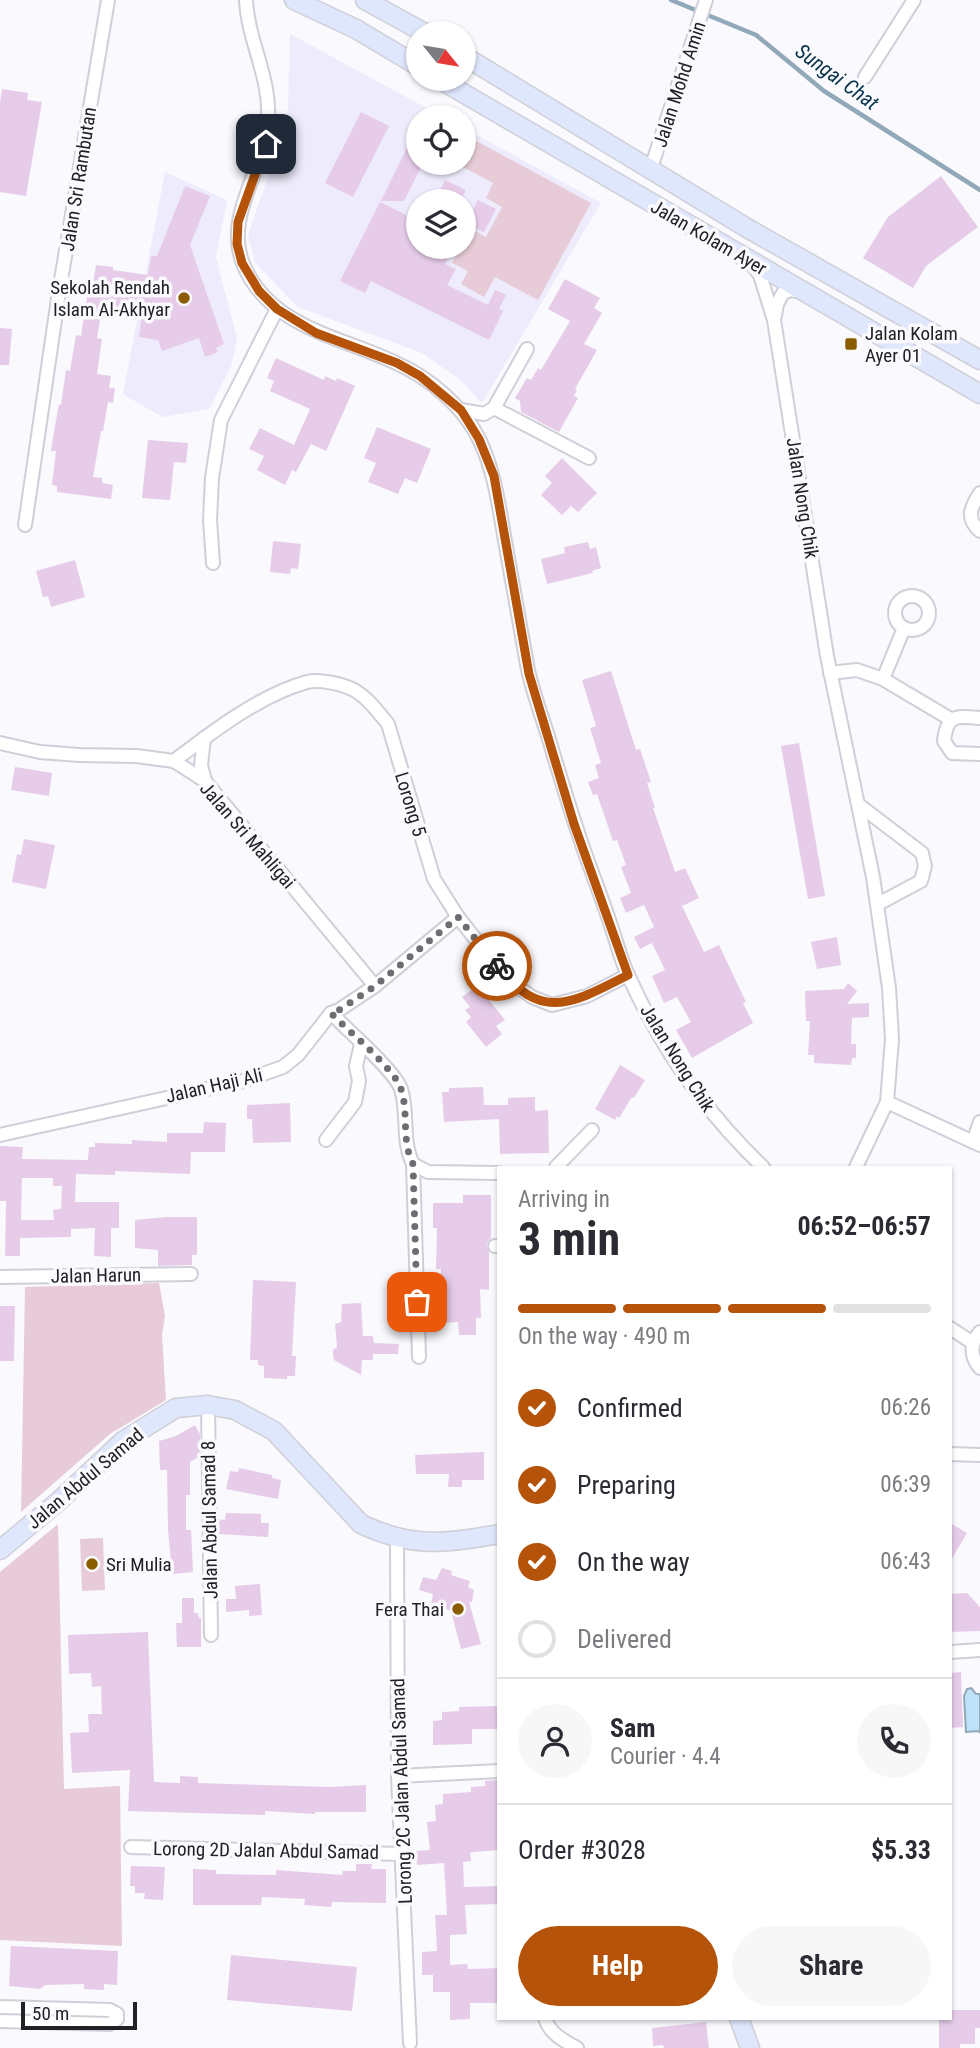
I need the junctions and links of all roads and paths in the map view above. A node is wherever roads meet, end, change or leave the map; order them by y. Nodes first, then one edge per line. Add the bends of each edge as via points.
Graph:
1 (108, 0) edge
2 (246, 0) edge
3 (294, 0) edge
4 (365, 0) edge
5 (706, 0) edge
6 (914, 0) edge
7 (406, 23) edge
8 (406, 59) edge
9 (476, 63) edge
10 (865, 78) dead end
11 (459, 91) edge
12 (651, 168) junction
13 (746, 259) junction
14 (805, 292) junction
15 (277, 309) junction
16 (774, 320) junction
17 (527, 349) dead end
18 (980, 360) edge
19 (980, 394) edge
20 (494, 408) junction
21 (461, 410) junction
22 (589, 458) dead end
23 (980, 492) edge
24 (24, 525) dead end
25 (980, 531) edge
26 (213, 563) dead end
27 (904, 628) dead end
28 (830, 673) junction
29 (883, 679) junction
30 (980, 718) edge
31 (951, 720) junction
32 (204, 738) junction
33 (0, 743) edge
34 (980, 754) edge
35 (174, 761) junction
36 (205, 781) junction
37 (859, 805) junction
38 (878, 904) junction
39 (458, 917) junction
40 (628, 975) junction
41 (375, 986) junction
42 (331, 1013) junction
43 (361, 1044) junction
44 (887, 1102) junction
45 (980, 1122) edge
46 (592, 1130) dead end
47 (0, 1135) edge
48 (326, 1140) dead end
49 (976, 1144) edge
50 (413, 1164) junction
51 (557, 1166) edge
52 (762, 1166) edge
53 (856, 1166) edge
54 (497, 1174) edge
55 (191, 1274) dead end
56 (0, 1277) edge
57 (952, 1329) edge
58 (976, 1337) edge
59 (419, 1357) dead end
60 (980, 1368) edge
61 (208, 1405) junction
62 (952, 1454) edge
63 (980, 1455) edge
64 (497, 1534) edge
65 (397, 1539) junction
66 (0, 1550) edge
67 (211, 1634) dead end
68 (980, 1650) edge
69 (952, 1652) edge
70 (497, 1771) edge
71 (398, 1776) junction
72 (131, 1847) dead end
73 (401, 1853) junction
74 (0, 2007) edge
75 (545, 2020) edge
76 (741, 2020) edge
77 (0, 2021) edge
78 (411, 2043) dead end
79 (577, 2048) edge
80 (750, 2048) edge

1 - 24 street, Jalan Sri Rambutan
2 - 15 street, Jalan Nong Chik via 247,20 267,86 268,118 266,144 238,222 237,244 248,275
3 - 8 main road
4 - 7 main road
5 - 12 street, Jalan Mohd Amin
6 - 10 street
9 - 12 main road, Jalan Kolam Ayer
11 - 13 main road, Jalan Kolam Ayer
12 - 18 main road, Jalan Kolam Ayer
13 - 14 main road, Jalan Kolam Ayer
13 - 16 street, Jalan Nong Chik via 760,275
14 - 16 street via 783,293
14 - 19 main road, Jalan Kolam Ayer
15 - 21 street, Jalan Nong Chik via 316,333 397,363
15 - 26 street via 221,420 212,478
16 - 28 street, Jalan Nong Chik
17 - 20 street
20 - 21 street via 485,414
20 - 22 street
21 - 40 street, Jalan Nong Chik via 494,476 529,674 574,824
23 - 25 street via 970,510
27 - 29 street
28 - 29 street via 858,670
28 - 37 street, Jalan Nong Chik
29 - 31 street
30 - 31 street
31 - 34 street via 946,725 947,748 960,755
32 - 35 street, Lorong 5
32 - 36 street via 201,765
32 - 39 street, Lorong 5 via 265,700 309,681 354,690 388,724 434,879
33 - 35 street, Jalan Sri Mahligai via 40,752
35 - 36 street, Jalan Sri Mahligai
36 - 41 street, Jalan Sri Mahligai
37 - 38 street, Jalan Nong Chik
37 - 38 street via 922,853 925,866 921,881
38 - 44 street, Jalan Nong Chik via 891,1026
39 - 40 street, Lorong 5 via 507,979 532,997 552,1004 587,996
39 - 41 street, Jalan Haji Ali
40 - 52 street, Jalan Nong Chik via 700,1101
41 - 42 street, Jalan Haji Ali
42 - 43 street
42 - 47 street, Jalan Haji Ali via 283,1067 243,1081
43 - 48 street via 355,1102
43 - 50 street via 401,1088 406,1147
44 - 49 street
44 - 53 street, Jalan Nong Chik
45 - 49 street
46 - 51 street
50 - 54 street via 428,1172
50 - 59 street
55 - 56 street, Jalan Harun
57 - 58 street
58 - 60 street via 973,1358
61 - 65 main road, Jalan Abdul Samad via 235,1410 274,1432 361,1524
61 - 66 main road, Jalan Abdul Samad via 176,1408 123,1441
61 - 67 street, Jalan Abdul Samad 8
62 - 63 street
64 - 65 main road, Jalan Abdul Samad via 455,1542
65 - 71 street, Lorong 2C Jalan Abdul Samad
68 - 69 street
70 - 71 street
71 - 73 street, Lorong 2C Jalan Abdul Samad
72 - 73 street, Lorong 2D Jalan Abdul Samad
73 - 78 street, Lorong 2C Jalan Abdul Samad
74 - 77 street via 110,2010 117,2019 110,2024
75 - 79 street via 552,2031
76 - 80 main road

